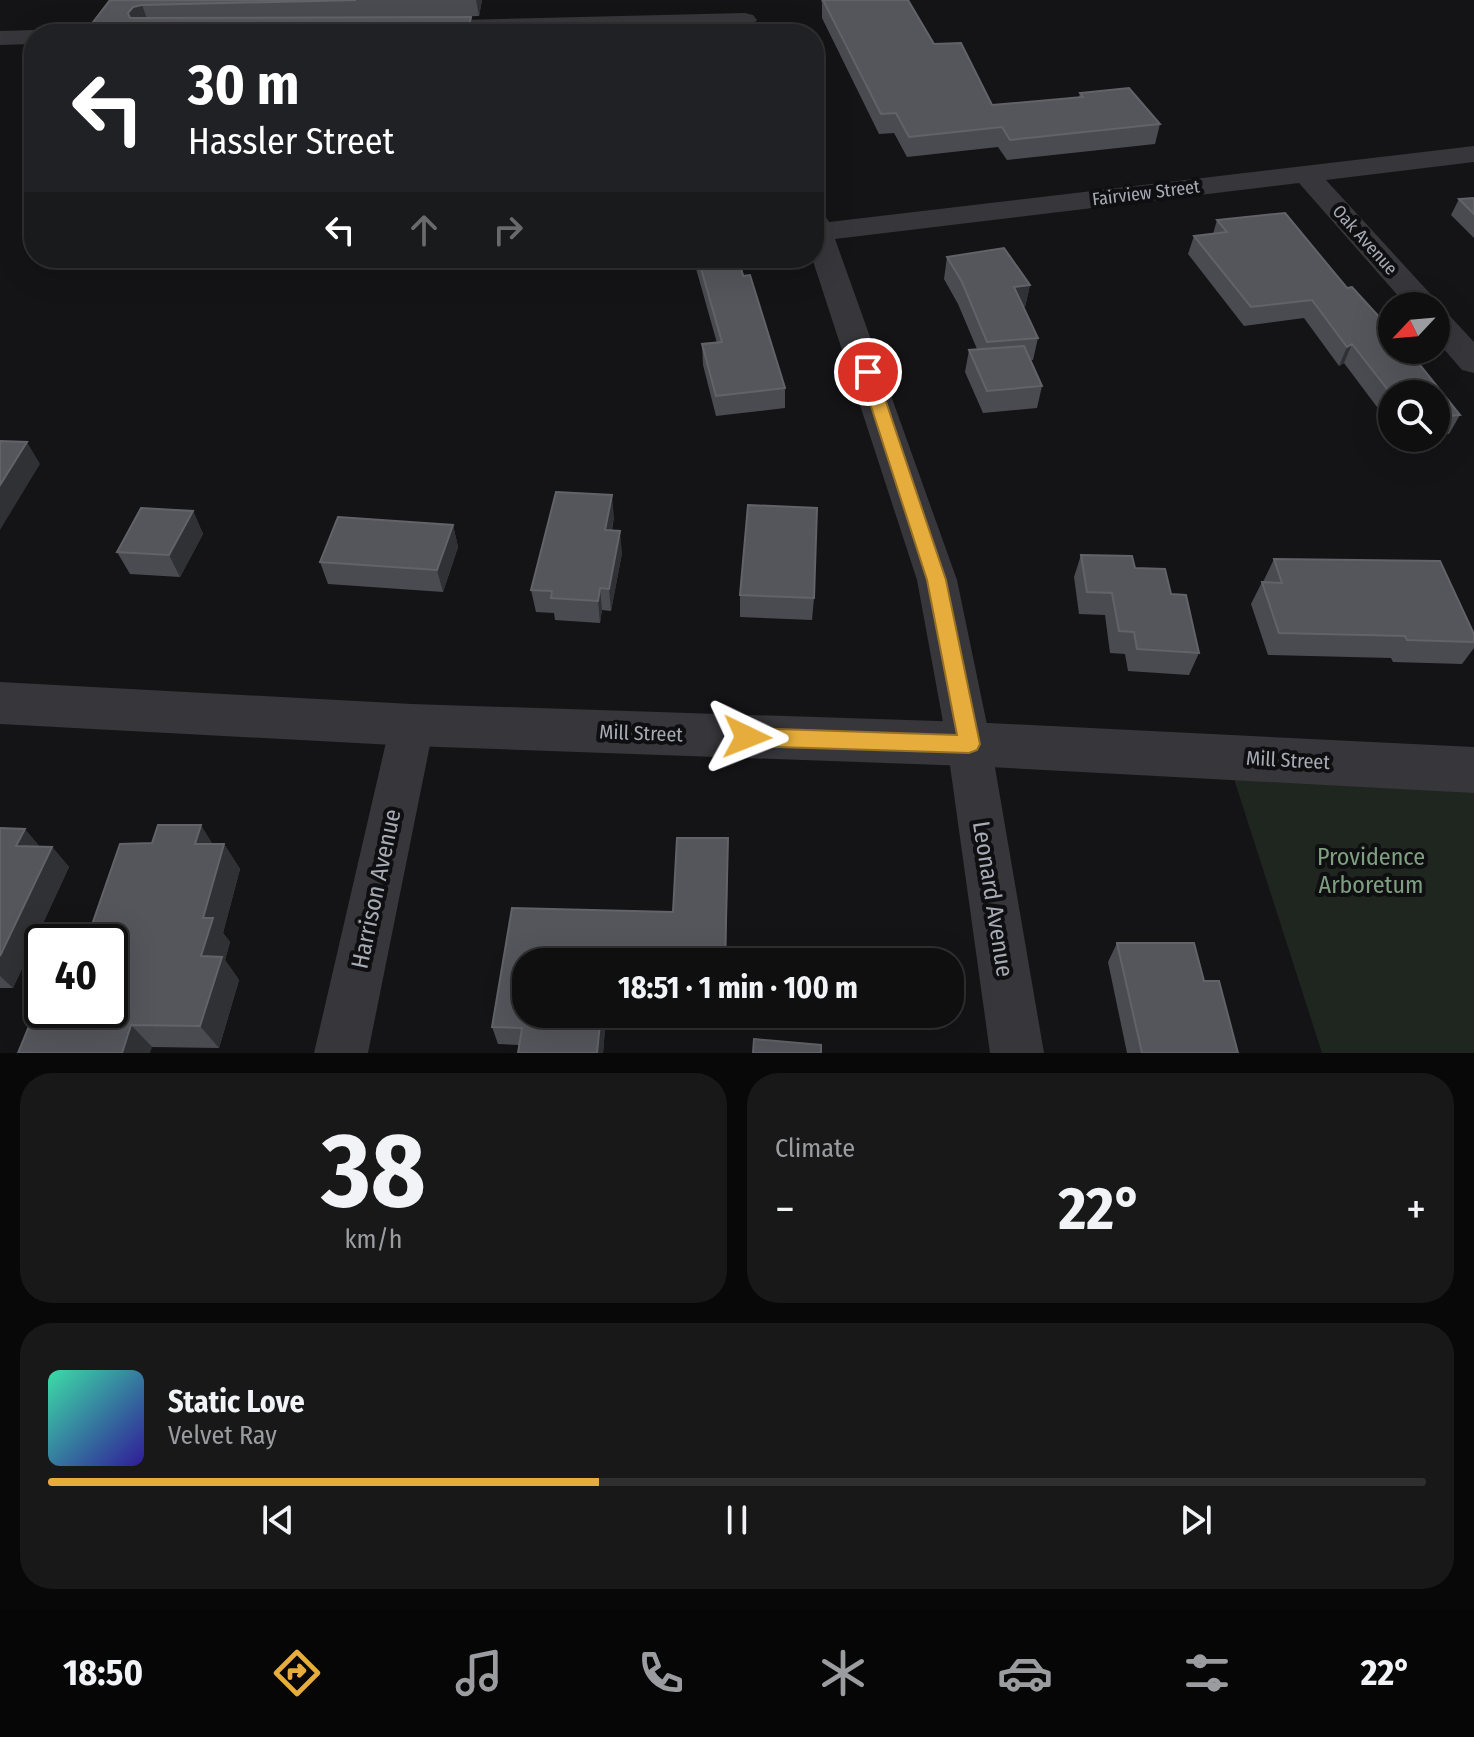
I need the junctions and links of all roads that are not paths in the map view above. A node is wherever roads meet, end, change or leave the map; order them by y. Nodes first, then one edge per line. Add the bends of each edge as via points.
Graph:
1 (744, 18) edge
2 (538, 24) edge
3 (24, 37) edge
4 (0, 38) edge
5 (1474, 154) edge
6 (1306, 174) junction
7 (824, 225) edge
8 (824, 249) edge
9 (1411, 292) edge
10 (1450, 335) edge
11 (1474, 362) edge
12 (0, 703) edge
13 (412, 725) junction
14 (969, 744) junction
15 (1474, 770) edge
16 (341, 1053) edge
17 (1017, 1053) edge

1 - 2 street
3 - 4 street
5 - 6 street, Fairview Street
6 - 7 street, Fairview Street
6 - 9 street, Oak Avenue
8 - 14 street, Leonard Avenue via 937,580
10 - 11 street
12 - 13 street, Mill Street
13 - 14 street, Mill Street
13 - 16 street, Harrison Avenue
14 - 15 street, Mill Street
14 - 17 street, Leonard Avenue

